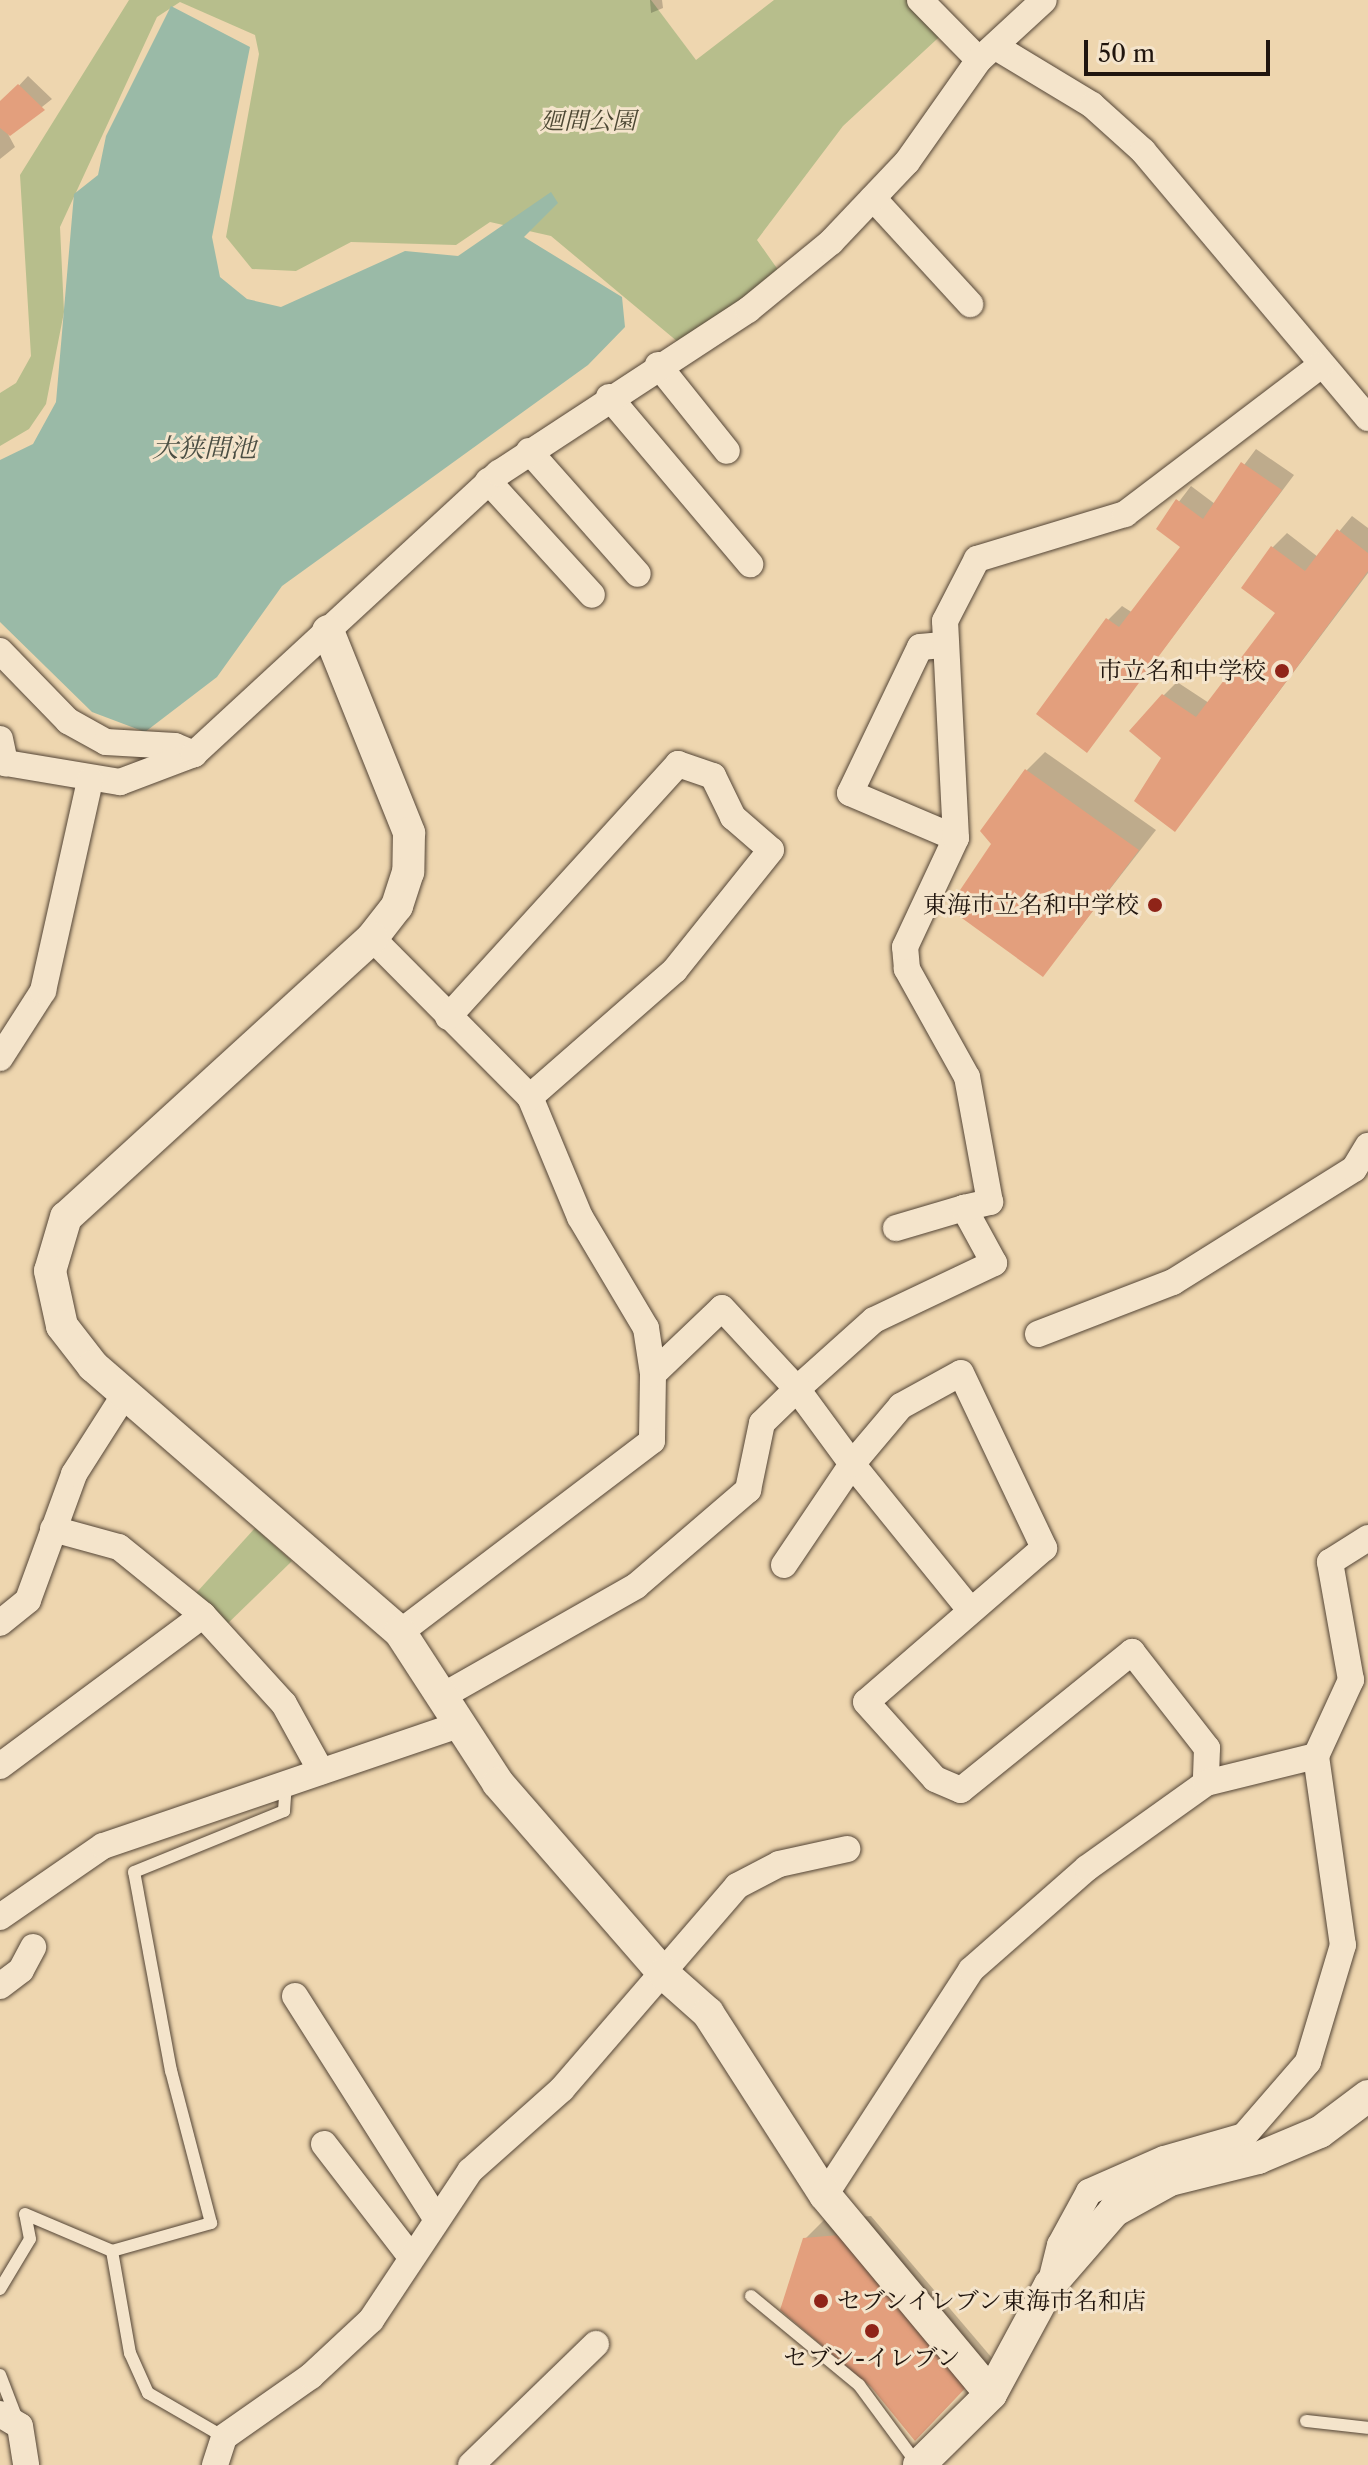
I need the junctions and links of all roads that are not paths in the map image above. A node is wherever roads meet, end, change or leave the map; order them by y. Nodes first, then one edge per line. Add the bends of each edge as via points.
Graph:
1 (920, 0) edge
2 (1044, 0) edge
3 (987, 54) junction
4 (873, 198) junction
5 (970, 304) dead end
6 (658, 365) junction
7 (1321, 365) junction
8 (609, 397) junction
9 (1368, 418) edge
10 (529, 451) junction
11 (727, 451) dead end
12 (488, 481) junction
13 (750, 564) dead end
14 (638, 574) dead end
15 (592, 595) dead end
16 (328, 631) junction
17 (943, 645) junction
18 (0, 651) edge
19 (194, 754) junction
20 (2, 755) edge
21 (90, 780) junction
22 (956, 838) junction
23 (372, 938) junction
24 (448, 1017) junction
25 (0, 1058) edge
26 (530, 1097) junction
27 (1368, 1146) edge
28 (964, 1208) junction
29 (896, 1228) dead end
30 (1038, 1334) dead end
31 (653, 1374) junction
32 (797, 1389) junction
33 (125, 1394) junction
34 (852, 1464) junction
35 (53, 1529) junction
36 (1368, 1538) edge
37 (784, 1565) dead end
38 (968, 1607) junction
39 (203, 1615) junction
40 (0, 1623) edge
41 (400, 1632) junction
42 (446, 1694) junction
43 (462, 1724) junction
44 (1316, 1756) junction
45 (0, 1766) edge
46 (321, 1771) junction
47 (286, 1783) junction
48 (1206, 1783) junction
49 (847, 1849) dead end
50 (0, 1917) edge
51 (33, 1947) dead end
52 (664, 1974) junction
53 (0, 1986) edge
54 (295, 1996) dead end
55 (1368, 2096) edge
56 (324, 2144) dead end
57 (825, 2195) junction
58 (435, 2217) junction
59 (112, 2251) junction
60 (411, 2257) junction
61 (1050, 2285) junction
62 (0, 2289) edge
63 (751, 2296) dead end
64 (596, 2344) dead end
65 (0, 2375) edge
66 (991, 2394) junction
67 (10, 2420) edge
68 (1306, 2421) dead end
69 (1368, 2428) edge
70 (224, 2437) junction
71 (26, 2465) edge
72 (215, 2465) edge
73 (471, 2465) edge
74 (919, 2465) edge

1 - 3 street
2 - 3 street
3 - 4 street
3 - 7 street via 1092,105 1143,151
4 - 5 street
4 - 6 street via 748,310
6 - 8 street
6 - 11 street
7 - 9 street
7 - 17 street via 1125,514 977,559 945,621
8 - 10 street
8 - 13 street
10 - 12 street
10 - 14 street
12 - 15 street
12 - 16 street
16 - 19 street
16 - 23 street via 409,833 408,872 397,906
17 - 22 street
17 - 22 street via 920,647 850,793
18 - 19 street via 68,721 106,742 175,746
19 - 21 street via 160,773
20 - 21 street
21 - 25 street via 43,991
22 - 28 street via 905,947 907,969 967,1077 982,1134 990,1202
23 - 24 street
23 - 33 street via 66,1217 50,1271 62,1326
24 - 26 street
24 - 26 street via 678,764 713,776 733,817 771,850 675,970
26 - 31 street via 580,1217 646,1328
27 - 30 street via 1354,1169 1173,1282
28 - 29 street
28 - 32 street via 994,1263 874,1320
31 - 32 street via 722,1308
31 - 41 street via 652,1441
32 - 34 street
32 - 42 street via 762,1423 748,1490 636,1586
33 - 35 street via 74,1474
33 - 41 street
34 - 37 street
34 - 38 street
34 - 38 street via 901,1406 961,1373 1044,1548
35 - 39 street via 119,1547
35 - 40 street via 28,1600
36 - 44 street via 1330,1562 1351,1680
38 - 48 street via 866,1702 935,1779 961,1790 1132,1652 1207,1748
39 - 45 street
39 - 46 street via 284,1704
41 - 42 street
42 - 43 street
43 - 46 street
43 - 52 street via 498,1783
44 - 48 street
44 - 61 street via 1343,1945 1308,2062 1244,2136 1164,2159 1089,2192 1060,2245
46 - 47 street
47 - 50 street via 103,1846
47 - 59 lane via 284,1811 134,1872 171,2071 212,2212 211,2223 167,2240
48 - 57 street via 1087,1868 971,1970
49 - 52 street via 779,1864 737,1886
51 - 53 street via 21,1970
52 - 57 street via 708,2013
52 - 58 street via 562,2089 470,2171
54 - 58 street
55 - 61 street via 1320,2132 1258,2158 1170,2180 1114,2211
56 - 60 street
57 - 66 street
58 - 60 street
59 - 62 lane via 25,2214 30,2239
59 - 70 lane via 130,2353 148,2393
60 - 70 street via 346,2346
61 - 66 street
63 - 74 lane via 859,2385
64 - 73 street
65 - 67 lane
66 - 74 street
67 - 71 street
68 - 69 lane
70 - 72 street

